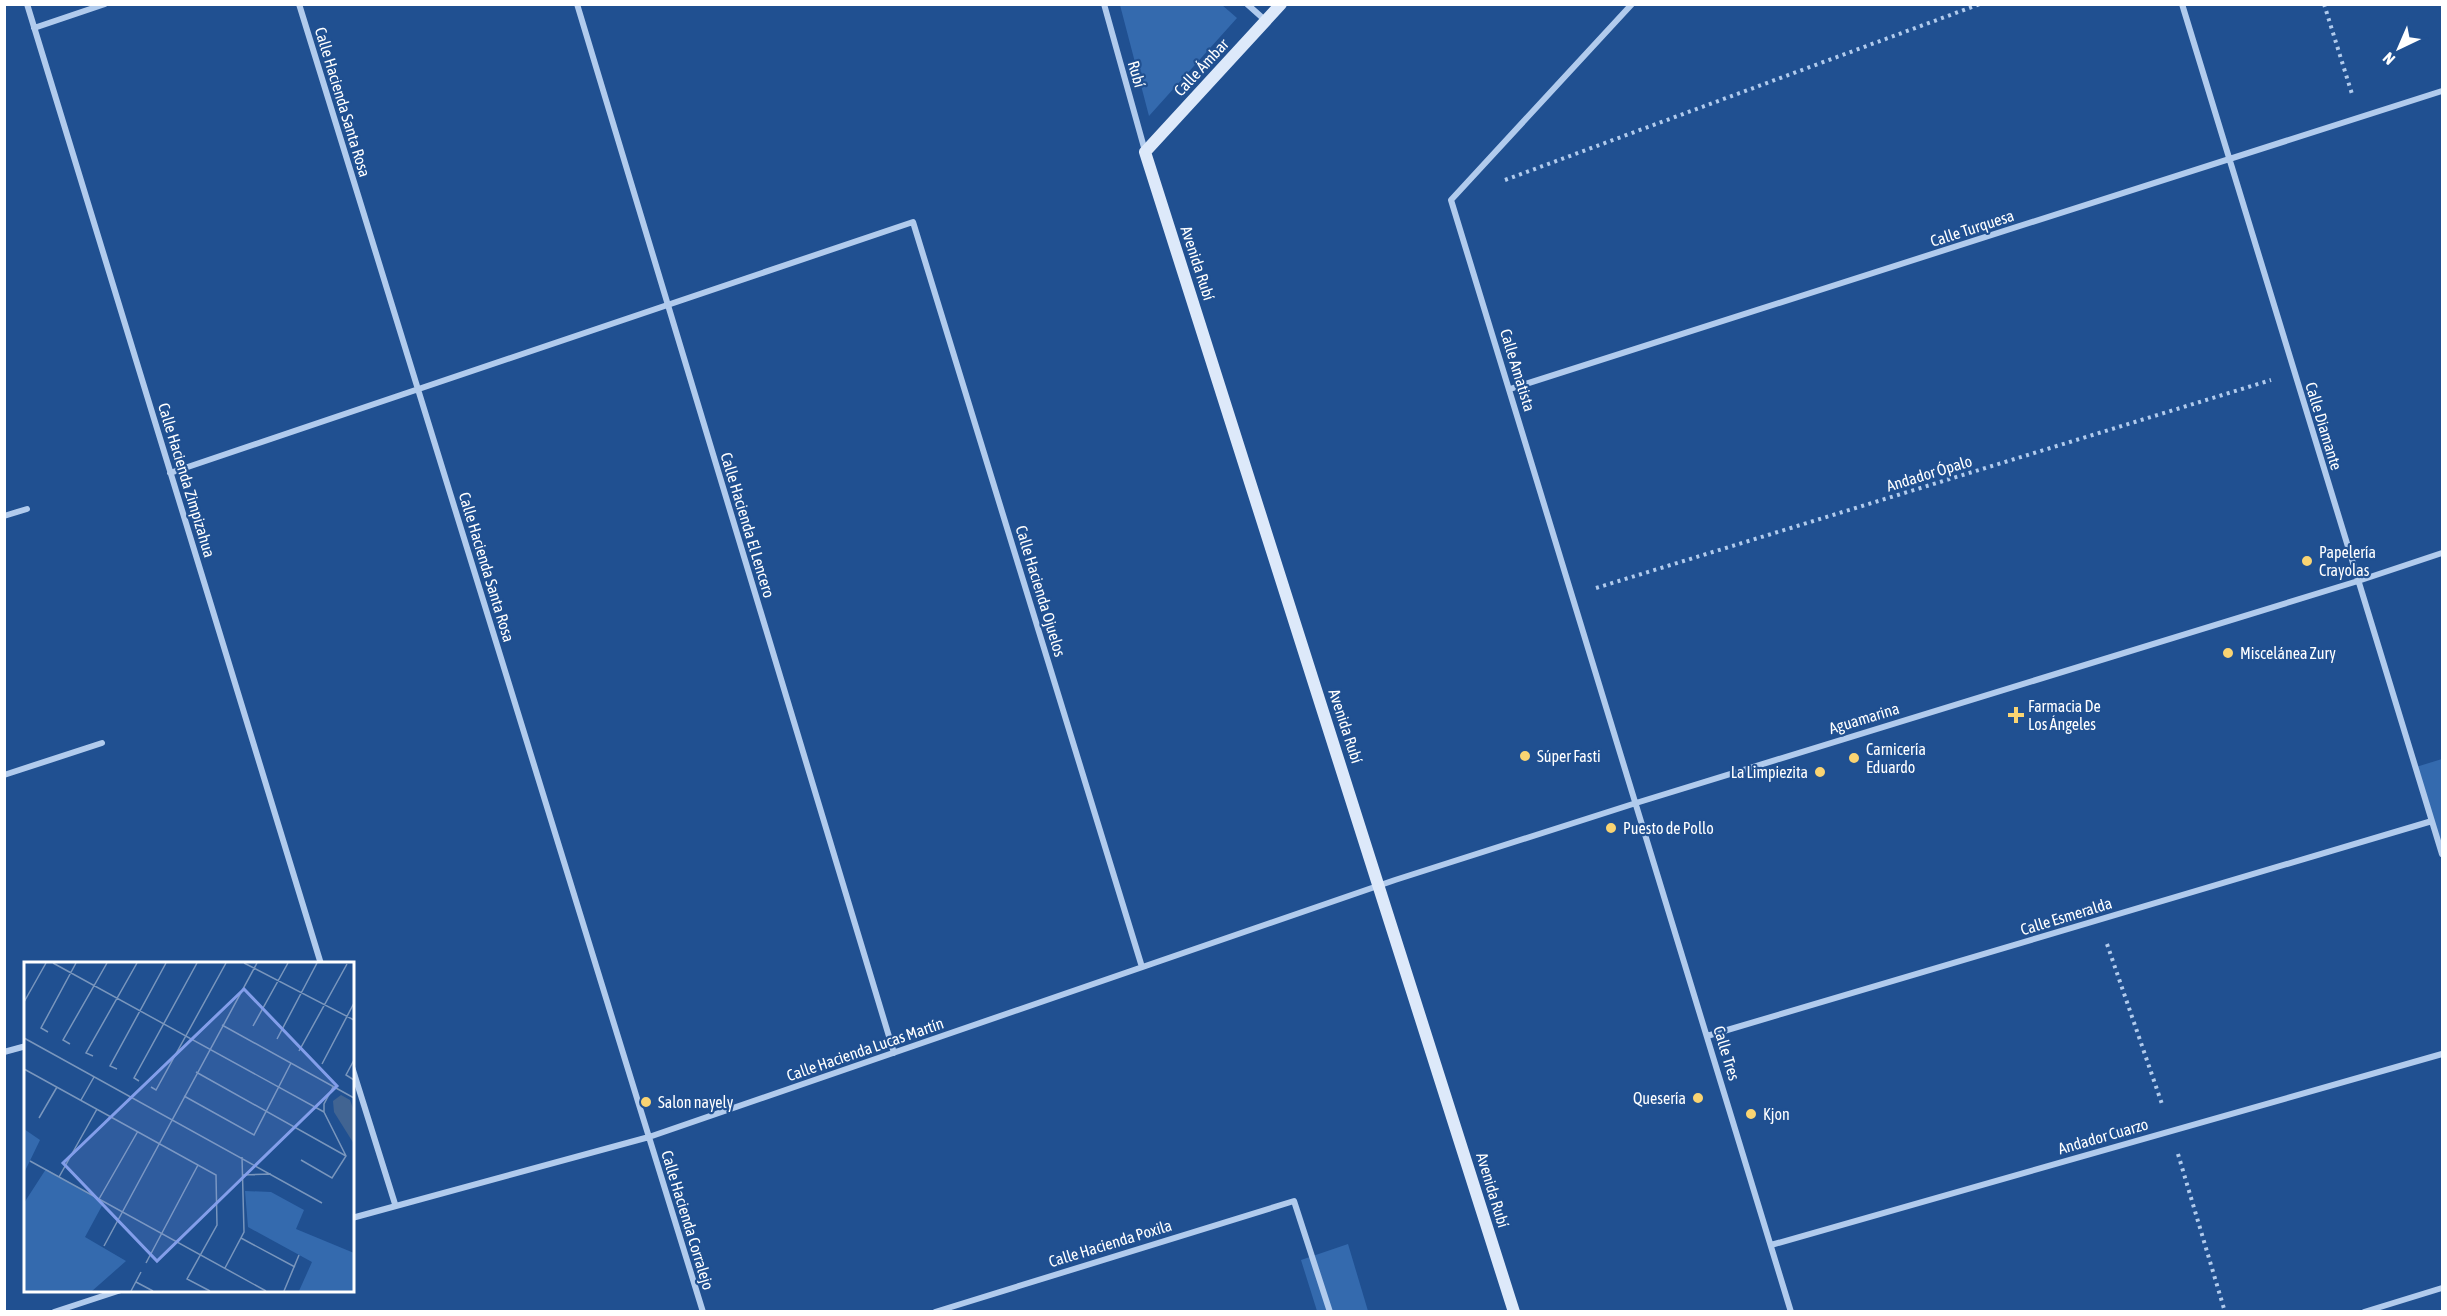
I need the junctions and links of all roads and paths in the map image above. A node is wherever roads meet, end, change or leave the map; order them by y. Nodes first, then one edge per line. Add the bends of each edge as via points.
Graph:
1 (27, 4) edge
2 (105, 4) edge
3 (299, 4) edge
4 (577, 4) edge
5 (1104, 4) edge
6 (1247, 4) edge
7 (1281, 4) edge
8 (1632, 4) edge
9 (1980, 4) edge
10 (2182, 4) edge
11 (2324, 4) edge
12 (1266, 21) junction
13 (34, 28) junction
14 (2442, 91) edge
15 (2359, 118) junction
16 (1145, 152) junction
17 (2228, 161) junction
18 (1496, 184) dead end
19 (668, 304) junction
20 (2293, 373) junction
21 (1509, 389) junction
22 (418, 390) junction
23 (170, 473) junction
24 (27, 509) dead end
25 (4, 516) edge
26 (2442, 553) edge
27 (2358, 581) junction
28 (1572, 595) junction
29 (102, 743) dead end
30 (4, 775) edge
31 (1636, 803) junction
32 (2432, 821) junction
33 (2442, 854) edge
34 (1380, 886) junction
35 (321, 962) edge
36 (1142, 968) junction
37 (1707, 1036) junction
38 (24, 1047) edge
39 (4, 1052) edge
40 (894, 1053) junction
41 (2442, 1054) edge
42 (354, 1073) edge
43 (649, 1137) junction
44 (395, 1204) junction
45 (354, 1217) edge
46 (1771, 1245) junction
47 (2442, 1288) edge
48 (115, 1292) edge
49 (54, 1311) edge
50 (703, 1311) edge
51 (935, 1311) edge
52 (1330, 1311) edge
53 (1514, 1311) edge
54 (1791, 1311) edge
55 (2364, 1311) edge

1 - 13 street, Calle Hacienda Zimpizahua
2 - 13 street
3 - 22 street, Calle Hacienda Santa Rosa
4 - 19 street, Calle Hacienda El Lencero
5 - 16 street, Rubí
6 - 12 street
7 - 12 street, Calle Ámbar
8 - 21 street, Calle Amatista via 1452,200
9 - 18 path
10 - 17 street, Calle Diamante
11 - 15 path
12 - 16 street, Calle Ámbar
13 - 23 street, Calle Hacienda Zimpizahua
14 - 15 street, Calle Turquesa
15 - 17 street, Calle Turquesa
16 - 34 street, Avenida Rubí
17 - 20 street, Calle Diamante
17 - 21 street, Calle Turquesa
19 - 22 street
19 - 36 street, Calle Hacienda Ojuelos via 914,222
19 - 40 street, Calle Hacienda El Lencero
20 - 27 street, Calle Diamante
20 - 28 path, Andador Ópalo
21 - 28 street, Calle Amatista
22 - 23 street
22 - 43 street, Calle Hacienda Santa Rosa
23 - 35 street, Calle Hacienda Zimpizahua
24 - 25 street
26 - 27 street, Aguamarina
27 - 31 street, Aguamarina
27 - 32 street, Calle Diamante
28 - 31 street, Calle Amatista
29 - 30 street
31 - 34 street, Aguamarina
31 - 37 street, Calle Tres
32 - 33 street, Calle Diamante
32 - 37 street, Calle Esmeralda
34 - 36 street, Calle Hacienda Lucas Martín
34 - 53 street, Avenida Rubí
36 - 40 street, Calle Hacienda Lucas Martín
37 - 46 street, Calle Tres
38 - 39 street
40 - 43 street, Calle Hacienda Lucas Martín
41 - 46 street, Andador Cuarzo
42 - 44 street
43 - 44 street, Calle Hacienda Lucas Martín
43 - 50 street, Calle Hacienda Corralejo
44 - 45 street, Calle Hacienda Lucas Martín
46 - 54 street, Calle Tres
47 - 55 street
48 - 49 street
51 - 52 street, Calle Hacienda Poxila via 1294,1201

